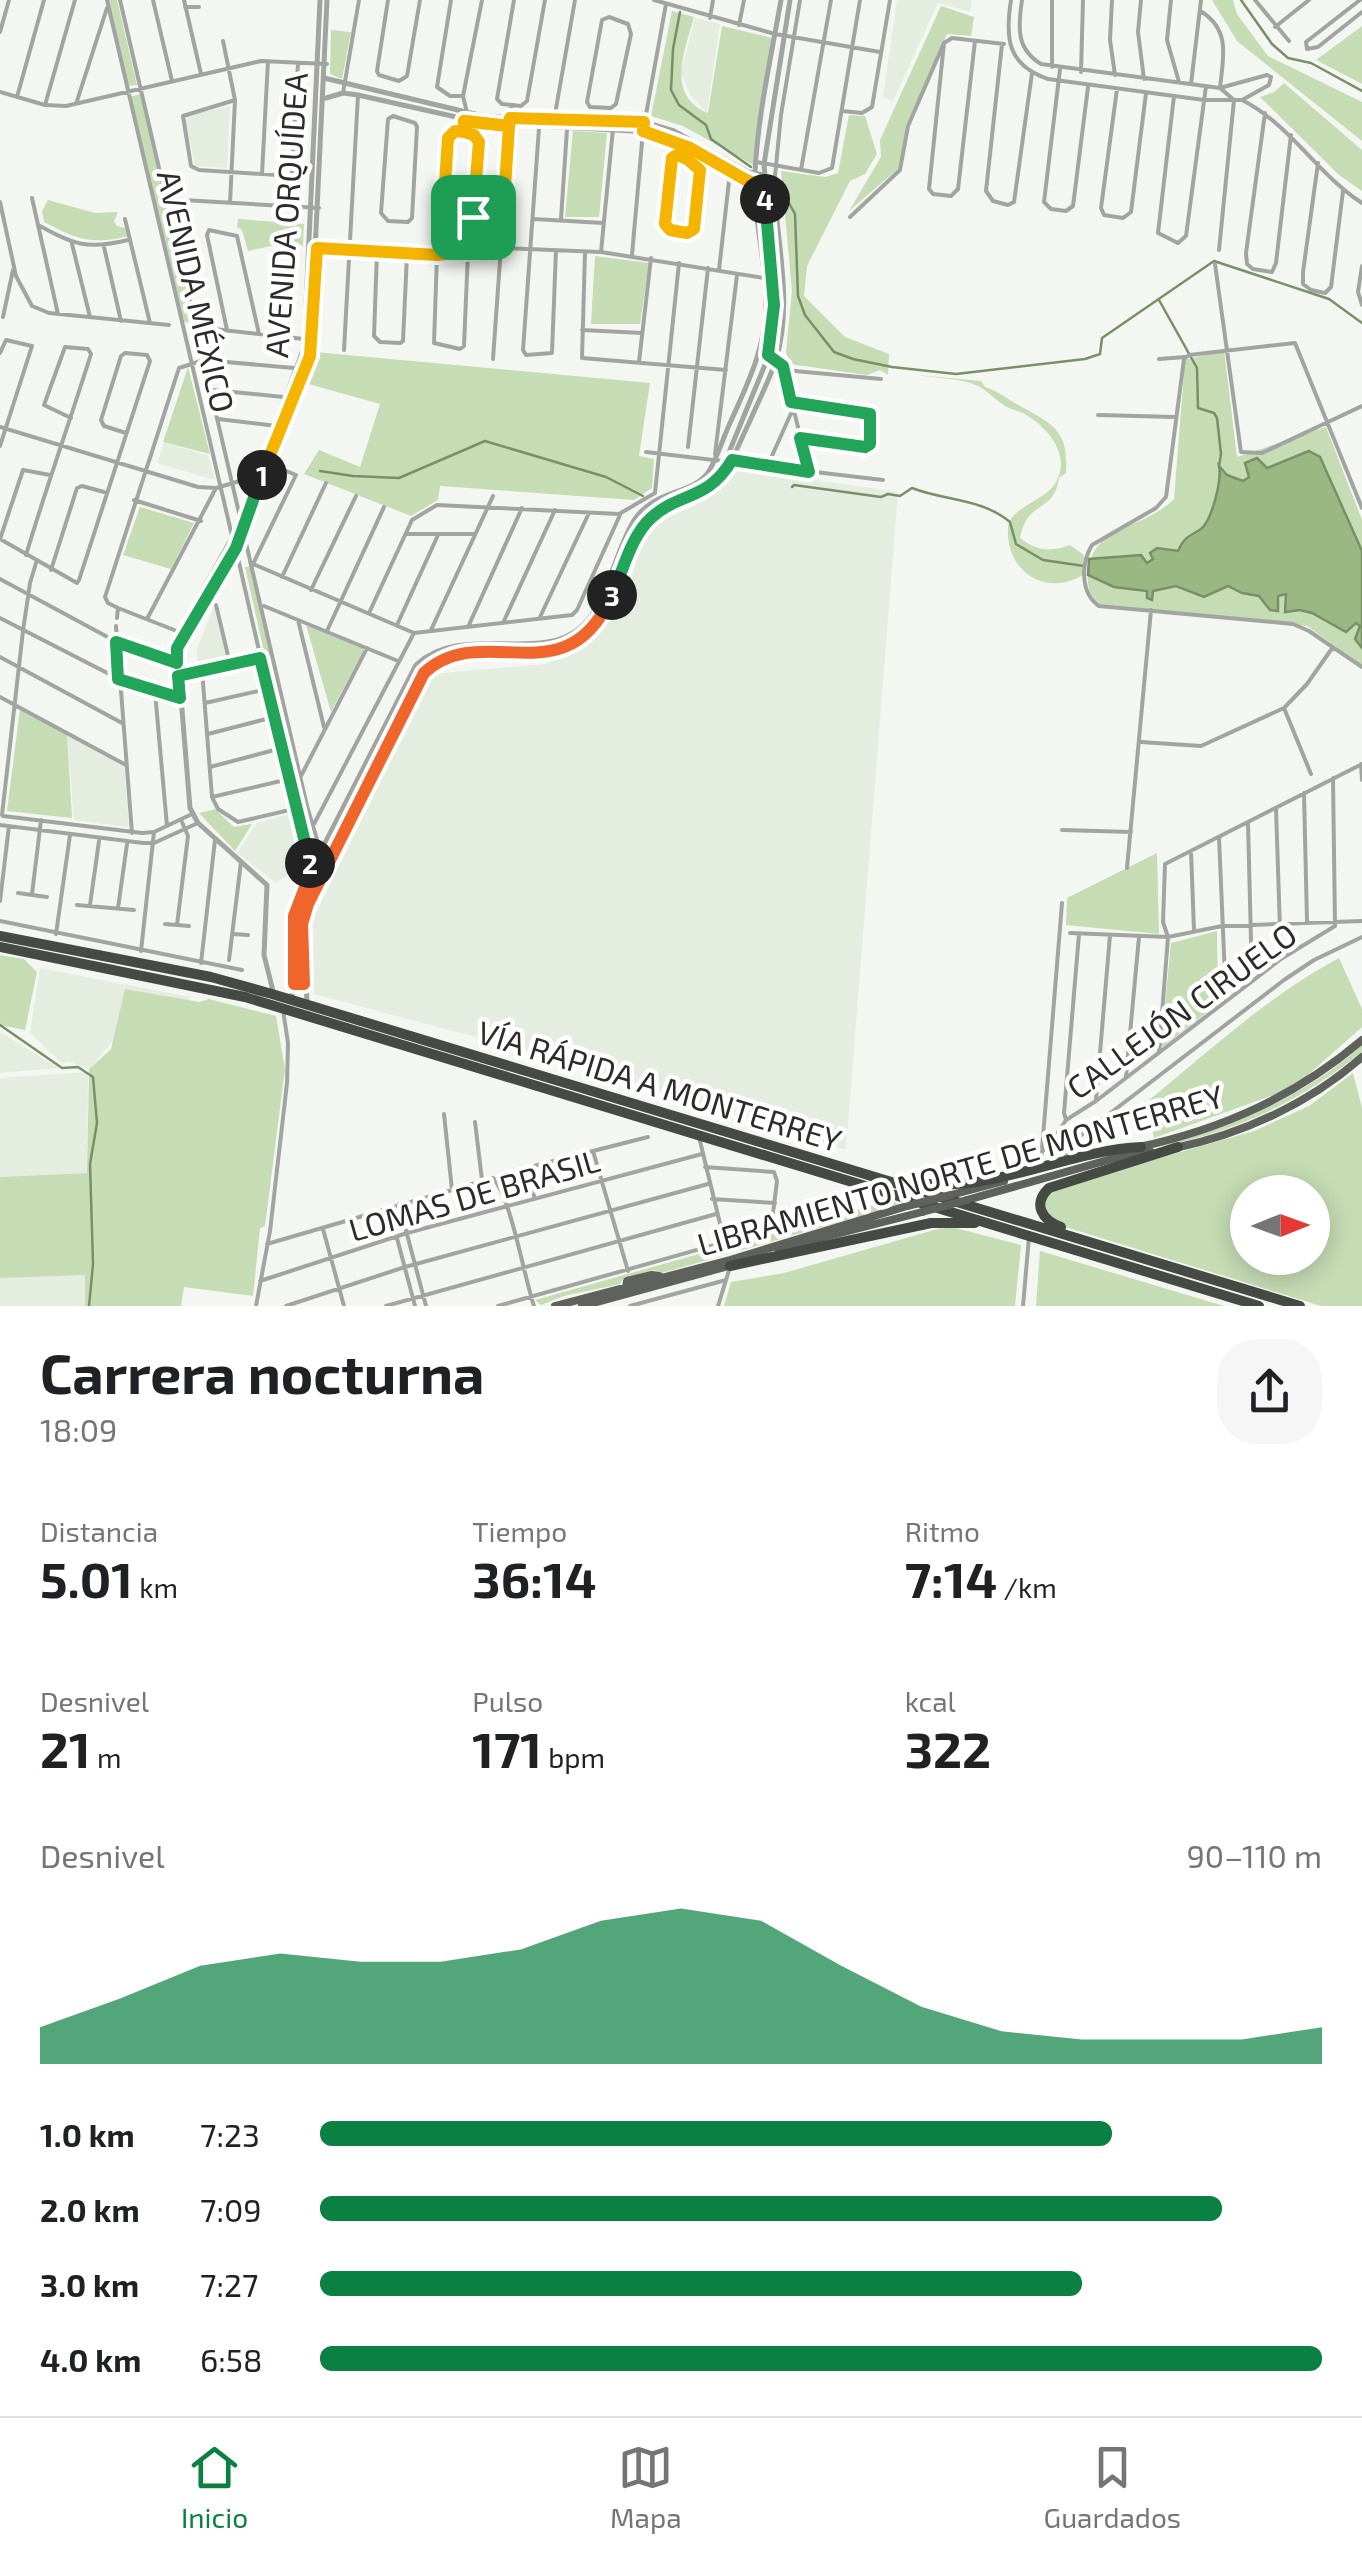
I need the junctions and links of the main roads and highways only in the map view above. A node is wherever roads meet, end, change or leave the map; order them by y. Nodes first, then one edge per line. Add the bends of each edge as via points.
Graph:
1 (0, 936) edge
2 (0, 946) edge
3 (287, 1005) junction
4 (1362, 1040) edge
5 (1362, 1057) edge
6 (1141, 1146) junction
7 (1178, 1147) junction
8 (837, 1164) junction
9 (959, 1199) junction
10 (994, 1225) junction
11 (1073, 1237) junction
12 (730, 1263) junction
13 (629, 1291) junction
14 (555, 1306) edge
15 (582, 1306) edge
16 (1258, 1306) edge
17 (1300, 1306) edge

1 - 3 highway, VÍA RÁPIDA A MONTERREY via 211,977 272,994
2 - 3 highway
3 - 8 highway, VÍA RÁPIDA A MONTERREY via 307,1005
3 - 10 highway
4 - 6 main road, LIBRAMIENTO NORTE DE MONTERREY via 1314,1077 1226,1124
5 - 7 main road, LIBRAMIENTO NORTE DE MONTERREY via 1278,1113
6 - 8 highway via 1066,1154 948,1187
6 - 9 main road, LIBRAMIENTO NORTE DE MONTERREY
7 - 9 main road, LIBRAMIENTO NORTE DE MONTERREY
7 - 11 highway via 1046,1190 1039,1204 1043,1216
8 - 9 highway, VÍA RÁPIDA A MONTERREY
9 - 11 highway, VÍA RÁPIDA A MONTERREY
9 - 12 main road, bridge
9 - 12 main road, LIBRAMIENTO NORTE DE MONTERREY, bridge via 908,1206
10 - 12 highway via 938,1222
10 - 16 highway
11 - 17 highway, VÍA RÁPIDA A MONTERREY
12 - 13 main road
12 - 13 main road, LIBRAMIENTO NORTE DE MONTERREY
13 - 14 main road, LIBRAMIENTO NORTE DE MONTERREY
13 - 15 main road

